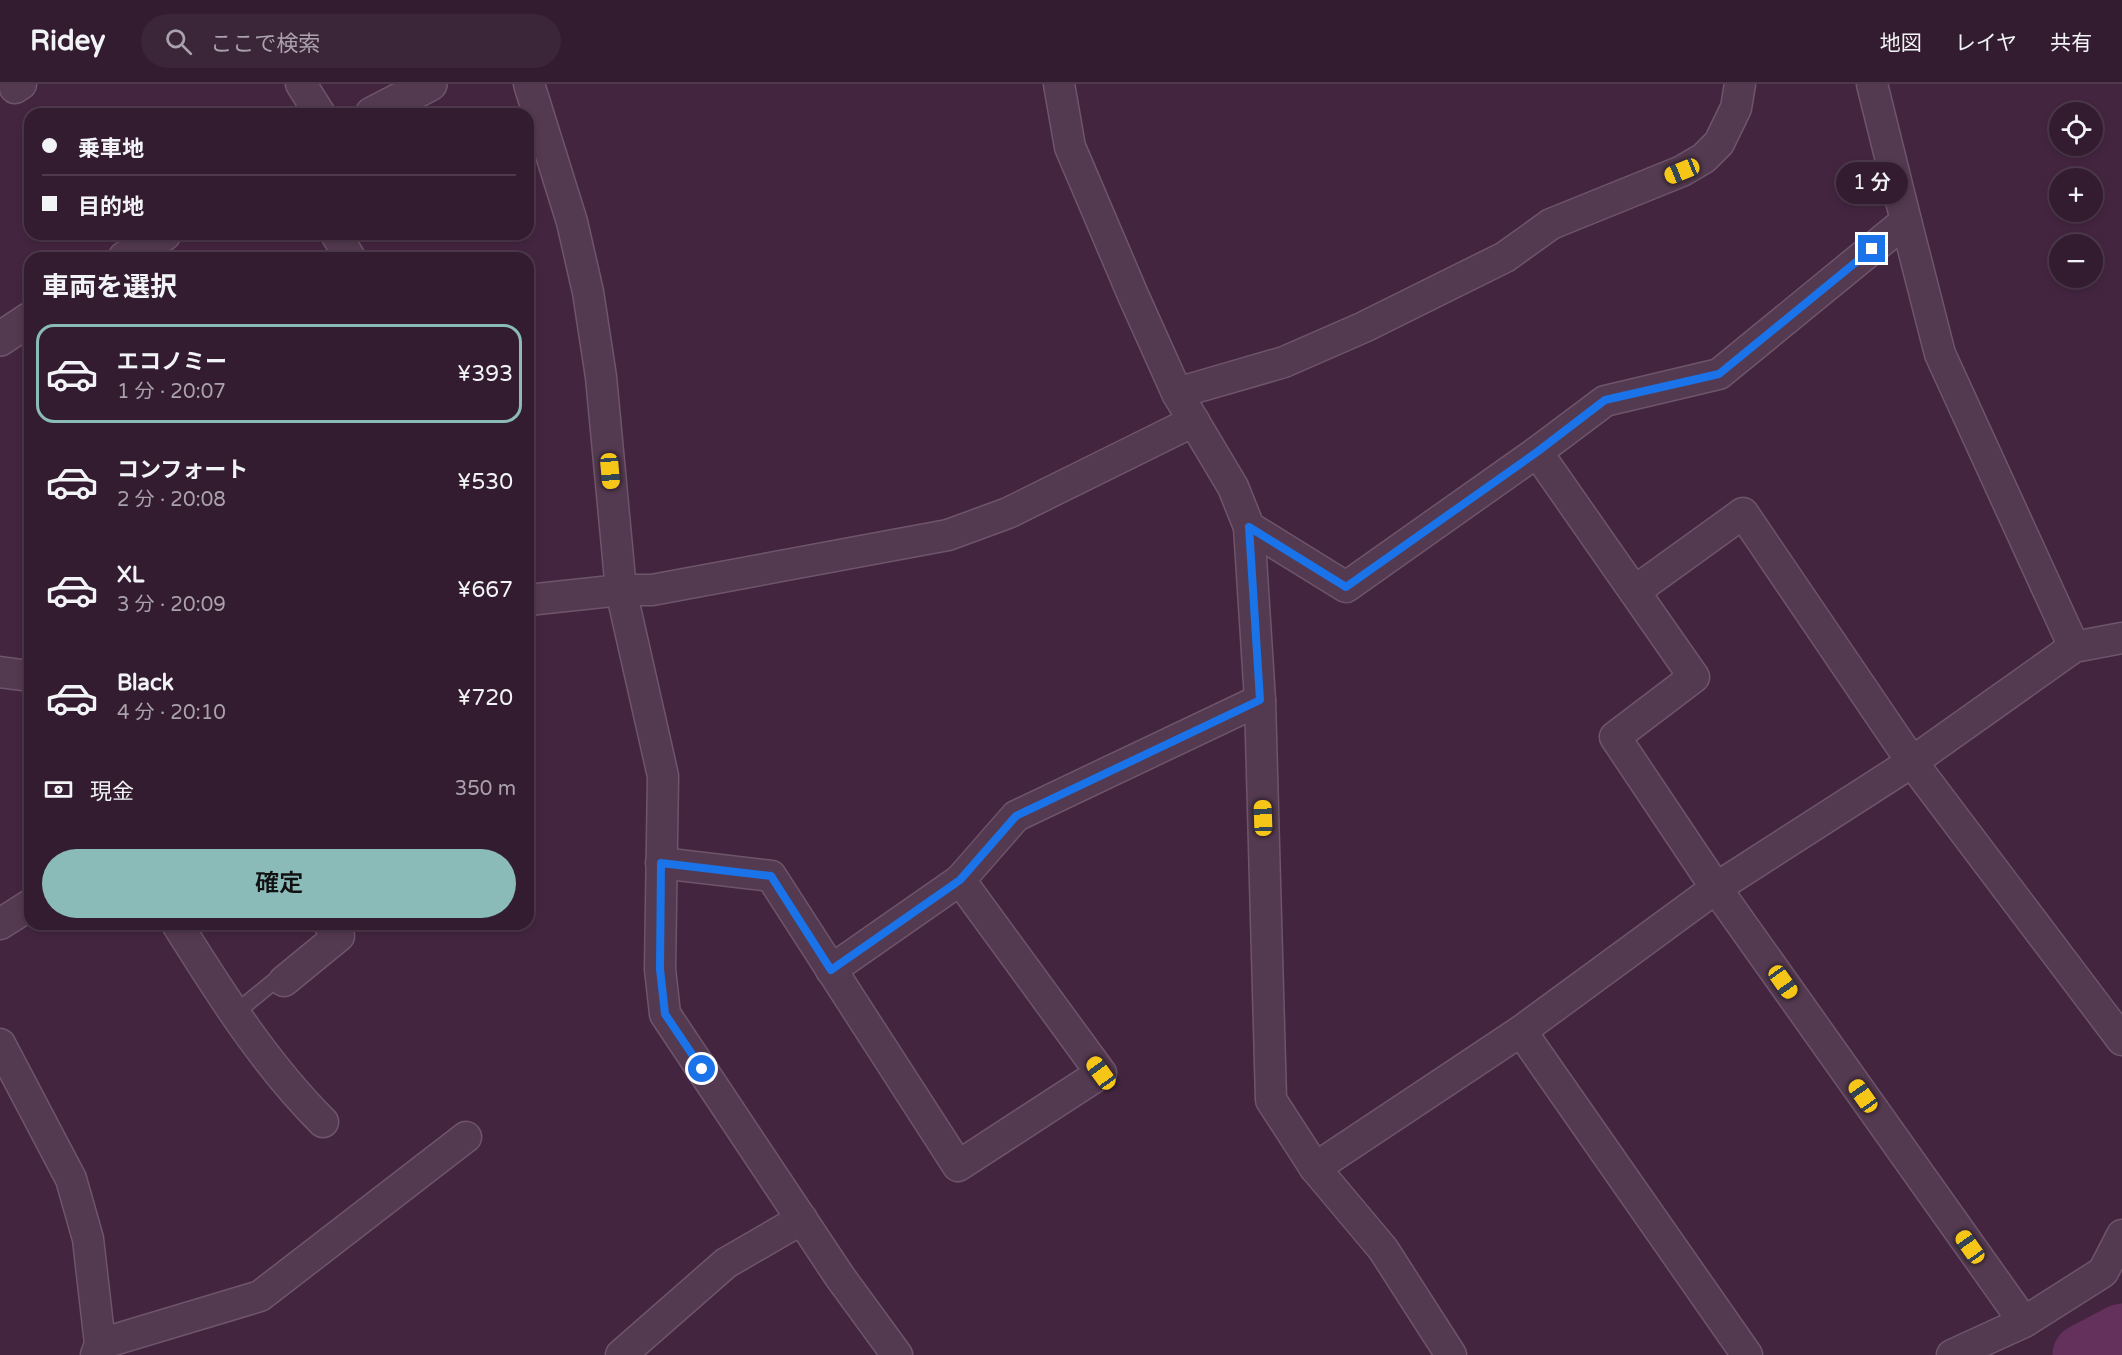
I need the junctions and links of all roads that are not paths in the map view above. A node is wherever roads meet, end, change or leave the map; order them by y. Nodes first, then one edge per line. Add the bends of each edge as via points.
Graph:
1 (14, 84) edge
2 (21, 84) edge
3 (301, 84) edge
4 (430, 84) edge
5 (529, 84) edge
6 (1059, 84) edge
7 (1740, 84) edge
8 (1872, 84) edge
9 (316, 108) edge
10 (384, 108) edge
11 (1905, 221) junction
12 (154, 240) edge
13 (135, 252) edge
14 (1177, 393) junction
15 (1194, 421) junction
16 (1537, 452) junction
17 (1249, 527) junction
18 (621, 590) junction
19 (1635, 591) junction
20 (534, 599) edge
21 (2122, 638) edge
22 (2074, 647) junction
23 (0, 672) edge
24 (24, 675) edge
25 (1260, 700) junction
26 (1912, 762) junction
27 (661, 863) junction
28 (960, 880) junction
29 (1716, 888) junction
30 (24, 908) edge
31 (0, 924) edge
32 (181, 930) edge
33 (334, 930) edge
34 (831, 970) junction
35 (284, 981) joint
36 (234, 1014) junction
37 (1521, 1031) junction
38 (2122, 1040) edge
39 (0, 1044) edge
40 (323, 1122) dead end
41 (466, 1137) dead end
42 (1315, 1168) junction
43 (802, 1219) junction
44 (2122, 1235) edge
45 (2024, 1322) junction
46 (98, 1350) edge
47 (621, 1355) edge
48 (897, 1355) edge
49 (1451, 1355) edge
50 (1747, 1355) edge
51 (1952, 1355) edge

1 - 2 street via 15,88
3 - 9 street
4 - 10 street
5 - 18 street via 572,222 588,292 601,377
6 - 14 street via 1070,147
7 - 14 street via 1736,108 1719,143 1682,171 1551,224 1505,257 1364,327 1284,362
8 - 11 street
11 - 16 street via 1719,374 1605,400
11 - 22 street via 1940,354
12 - 13 street
14 - 15 street
15 - 17 street via 1233,487
15 - 18 street via 1008,513 948,535 652,590
16 - 17 street via 1346,587
16 - 19 street
17 - 25 street
18 - 20 street
18 - 27 street via 663,776
19 - 26 street via 1743,513
19 - 29 street via 1694,677 1615,737
21 - 22 street
22 - 26 street
23 - 24 street
25 - 28 street via 1016,816
25 - 42 street via 1271,1100
26 - 29 street
26 - 38 street
27 - 34 street via 771,876
27 - 43 street via 660,969 665,1014
28 - 34 street
28 - 34 street via 1101,1073 958,1167
29 - 37 street
29 - 45 street
30 - 31 street
32 - 36 street
33 - 35 street via 339,936
35 - 36 lane via 278,978
36 - 40 street via 284,1081
37 - 42 street
37 - 50 street
39 - 46 street via 71,1179 88,1239
41 - 46 street via 260,1296
42 - 49 street via 1383,1249
43 - 47 street via 726,1263
43 - 48 street
44 - 45 street via 2103,1272
45 - 51 street

